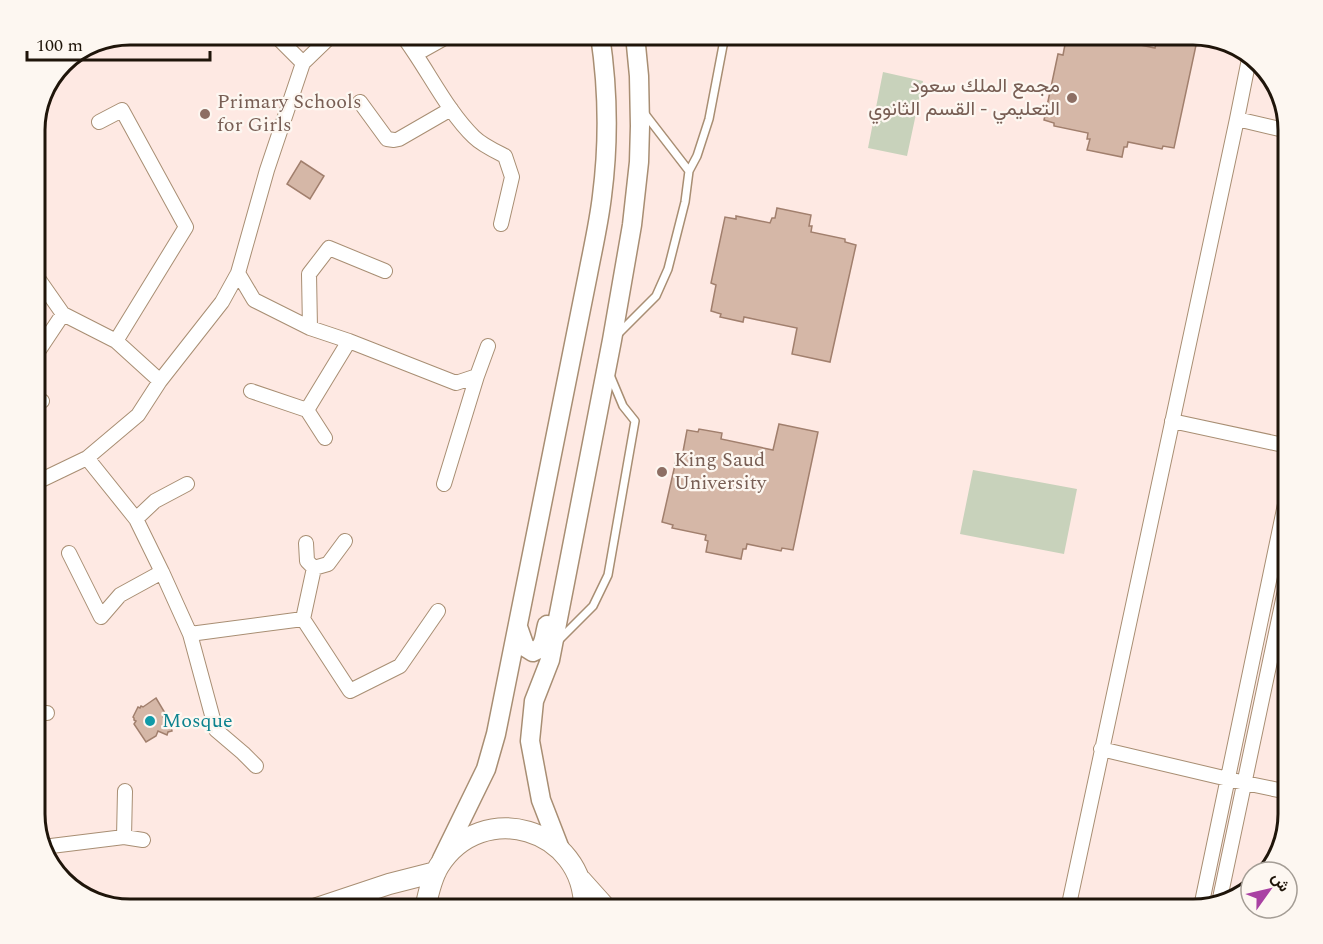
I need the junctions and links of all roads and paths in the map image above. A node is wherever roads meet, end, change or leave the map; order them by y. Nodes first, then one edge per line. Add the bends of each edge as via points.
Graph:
1 (286, 45) edge
2 (321, 45) edge
3 (410, 45) edge
4 (431, 45) edge
5 (602, 45) edge
6 (636, 45) edge
7 (723, 45) edge
8 (416, 54) junction
9 (303, 63) junction
10 (1248, 65) edge
11 (360, 102) dead end
12 (639, 108) junction
13 (451, 109) junction
14 (1237, 119) junction
15 (99, 122) dead end
16 (1278, 129) edge
17 (689, 171) junction
18 (501, 224) dead end
19 (386, 272) dead end
20 (238, 273) junction
21 (45, 288) edge
22 (63, 314) junction
23 (309, 328) junction
24 (612, 340) junction
25 (45, 341) edge
26 (116, 341) junction
27 (349, 341) junction
28 (488, 346) dead end
29 (607, 367) junction
30 (477, 376) junction
31 (160, 381) junction
32 (251, 392) dead end
33 (307, 410) junction
34 (1172, 421) junction
35 (326, 438) dead end
36 (1278, 444) edge
37 (87, 458) junction
38 (45, 478) edge
39 (187, 484) dead end
40 (444, 484) dead end
41 (136, 519) junction
42 (1278, 538) edge
43 (345, 541) dead end
44 (306, 543) dead end
45 (69, 553) dead end
46 (314, 568) junction
47 (162, 573) junction
48 (562, 596) junction
49 (438, 612) dead end
50 (303, 619) junction
51 (1278, 624) edge
52 (517, 626) junction
53 (190, 634) junction
54 (553, 646) junction
55 (1101, 749) junction
56 (256, 766) dead end
57 (1228, 779) junction
58 (1245, 783) junction
59 (1278, 790) edge
60 (125, 792) dead end
61 (124, 837) junction
62 (143, 840) dead end
63 (52, 846) edge
64 (560, 849) junction
65 (438, 869) junction
66 (580, 879) junction
67 (1221, 894) edge
68 (1204, 898) edge
69 (344, 899) edge
70 (427, 899) edge
71 (583, 899) edge
72 (598, 899) edge
73 (1070, 899) edge

1 - 9 street
2 - 9 street
3 - 8 street
4 - 8 street
5 - 52 street via 607,117 602,199
6 - 12 street
7 - 17 lane via 709,119
8 - 13 street
9 - 20 street
10 - 14 street
11 - 13 street via 391,140 404,137
12 - 17 lane
12 - 24 street via 636,196
13 - 18 street via 475,138 506,156 512,177
14 - 16 street
14 - 34 street
15 - 26 street via 122,110 186,227
17 - 24 lane via 668,269 656,296
19 - 23 street via 329,248 309,274
20 - 23 street via 254,300
20 - 31 street via 222,302
21 - 22 street
22 - 25 street
22 - 26 street
23 - 27 street
24 - 29 street
26 - 31 street
27 - 30 street via 456,383
27 - 33 street
28 - 30 street
29 - 48 street
29 - 54 lane via 623,406 635,421 608,575 593,606
30 - 40 street
31 - 37 street via 138,415
32 - 33 street
33 - 35 street
34 - 36 street
34 - 55 street
37 - 38 street
37 - 41 street
39 - 41 street via 155,501
41 - 47 street
42 - 57 street
43 - 46 street via 328,564
44 - 46 street via 307,561
45 - 47 street via 101,617 120,595
46 - 50 street
47 - 53 street
48 - 52 street via 548,619 543,643 537,650 525,647
48 - 54 street
49 - 50 street via 400,666 350,691
50 - 53 street
51 - 58 street
52 - 65 street via 490,756
53 - 56 street via 216,730
54 - 64 street via 534,701 530,741 541,800
55 - 57 street
55 - 73 street
57 - 58 street
57 - 68 street
58 - 59 street
58 - 67 street
60 - 61 street
61 - 62 street
61 - 63 street
64 - 65 main road via 538,834 510,828 482,831 457,845
64 - 66 main road
65 - 69 main road
65 - 70 main road
66 - 71 main road
66 - 72 main road

